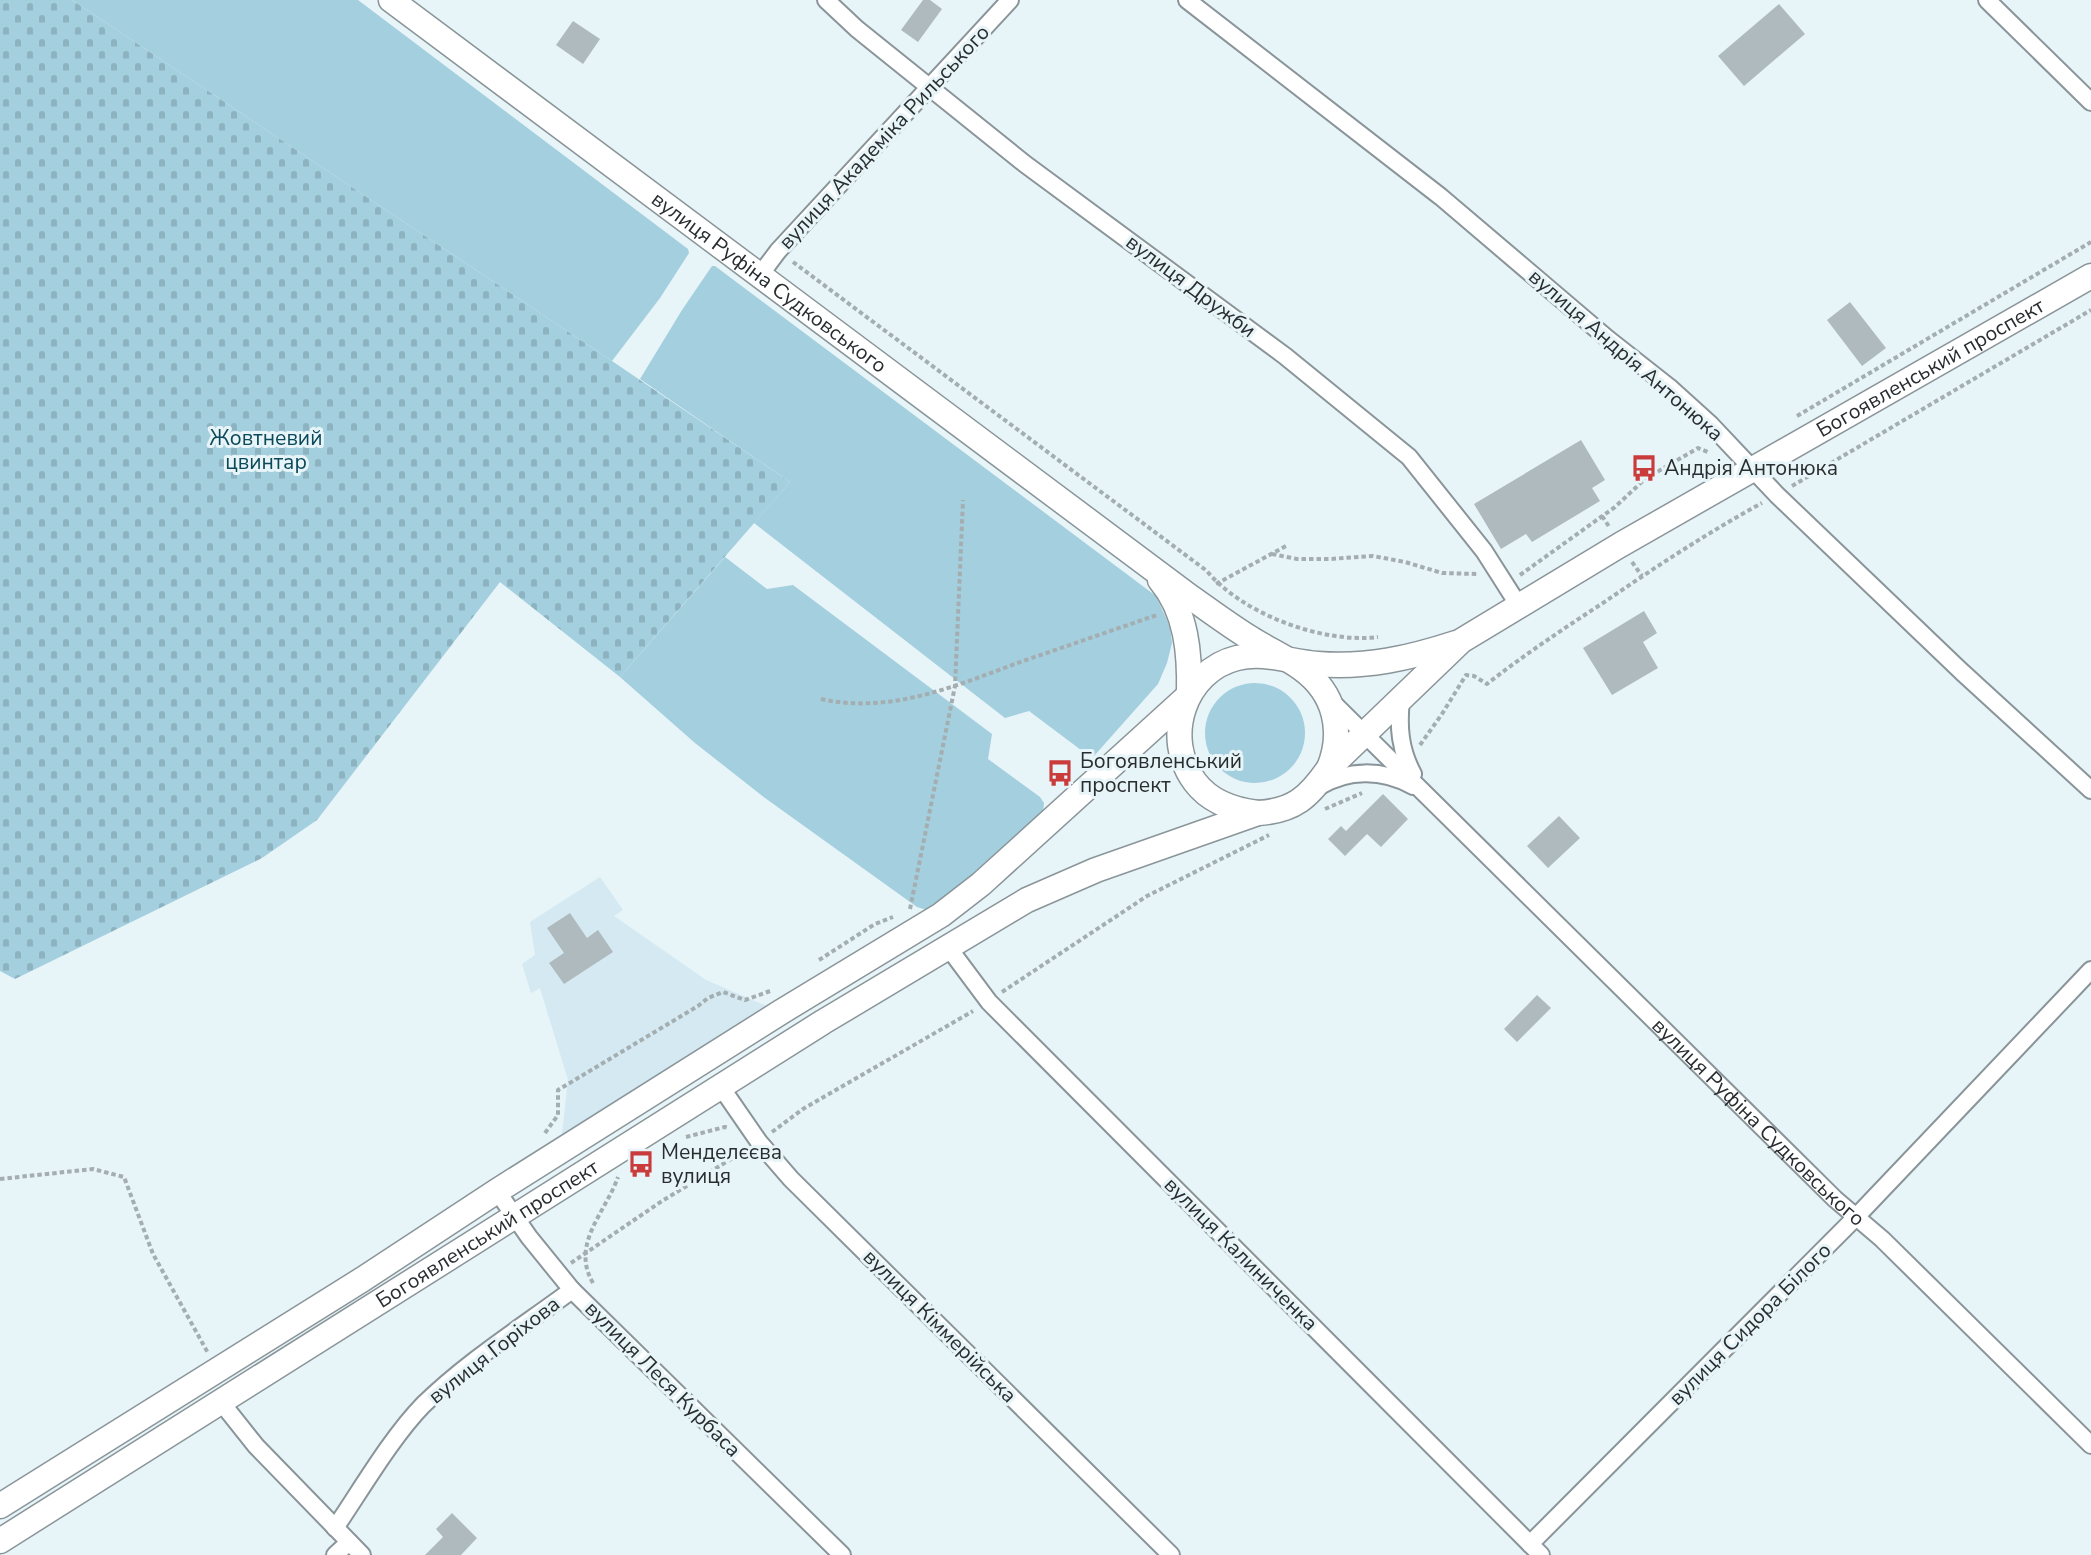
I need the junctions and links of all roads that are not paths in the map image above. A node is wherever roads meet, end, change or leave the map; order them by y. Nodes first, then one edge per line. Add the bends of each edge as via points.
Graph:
1 (391, 0) edge
2 (826, 0) edge
3 (1010, 0) edge
4 (1187, 0) edge
5 (1987, 0) edge
6 (928, 86) junction
7 (2091, 102) edge
8 (760, 275) junction
9 (2091, 276) edge
10 (1754, 470) junction
11 (1182, 601) junction
12 (1520, 606) junction
13 (1461, 642) junction
14 (1287, 661) junction
15 (1188, 696) junction
16 (1327, 697) junction
17 (1401, 700) junction
18 (1366, 734) junction
19 (1329, 768) junction
20 (2091, 790) edge
21 (1428, 797) junction
22 (1320, 799) junction
23 (1258, 813) junction
24 (948, 947) junction
25 (2091, 970) edge
26 (721, 1087) junction
27 (497, 1191) junction
28 (514, 1216) junction
29 (1856, 1217) junction
30 (572, 1290) junction
31 (221, 1402) junction
32 (2091, 1445) edge
33 (0, 1506) edge
34 (335, 1528) junction
35 (0, 1541) edge
36 (349, 1542) junction
37 (1536, 1550) edge
38 (335, 1555) edge
39 (362, 1555) edge
40 (842, 1555) edge
41 (1171, 1555) edge

1 - 8 main road, вулиця Руфіна Судковського
2 - 6 street, вулиця Дружби
3 - 6 street, вулиця Академіка Рильського
4 - 10 street, вулиця Андрія Антонюка via 1441,197 1669,387
5 - 7 street
6 - 8 street, вулиця Академіка Рильського
6 - 12 street, вулиця Дружби via 1025,164 1285,356 1409,457 1484,551
8 - 11 main road, вулиця Руфіна Судковського via 1147,564
9 - 10 main road, Богоявленський проспект
10 - 12 main road, Богоявленський проспект
10 - 20 street, вулиця Андрія Антонюка via 1962,672
11 - 14 main road, вулиця Руфіна Судковського via 1218,617
11 - 15 main road, вулиця Руфіна Судковського via 1189,648
12 - 13 main road, Богоявленський проспект
13 - 14 main road, Богоявленський проспект via 1375,664
13 - 17 main road, Богоявленський проспект
14 - 15 main road, Богоявленський проспект via 1257,655 1234,658 1213,669
14 - 16 main road, вулиця Руфіна Судковського via 1310,675
15 - 23 main road via 1180,718 1179,740 1181,755 1194,781 1229,808
15 - 27 main road, Богоявленський проспект via 981,884 941,915
16 - 18 street, вулиця Руфіна Судковського
16 - 19 main road via 1336,727 1336,748
17 - 18 main road, Богоявленський проспект
17 - 21 street, вулиця Руфіна Судковського via 1398,720 1406,761
18 - 19 main road, Богоявленський проспект
18 - 21 street, вулиця Руфіна Судковського
19 - 22 main road, Богоявленський проспект
21 - 22 street, вулиця Руфіна Судковського via 1415,787 1376,773 1329,780
21 - 29 street, вулиця Руфіна Судковського
22 - 23 main road, Богоявленський проспект via 1306,797 1289,807
23 - 24 main road, Богоявленський проспект via 1096,870 1027,900
24 - 26 main road, Богоявленський проспект
24 - 37 street, вулиця Калиниченка via 988,1002
25 - 29 street, вулиця Сидора Білого
26 - 28 main road, Богоявленський проспект
26 - 41 street, вулиця Кіммерійська via 759,1142 791,1179
27 - 28 street, вулиця Леся Курбаса
27 - 33 main road, Богоявленський проспект
28 - 30 street, вулиця Леся Курбаса
28 - 31 main road, Богоявленський проспект
29 - 32 street, вулиця Руфіна Судковського
29 - 37 street, вулиця Сидора Білого
30 - 34 street, вулиця Горіхова via 422,1406
30 - 40 street, вулиця Леся Курбаса
31 - 34 street via 256,1446
31 - 35 main road, Богоявленський проспект
34 - 36 street
36 - 38 street
36 - 39 street

